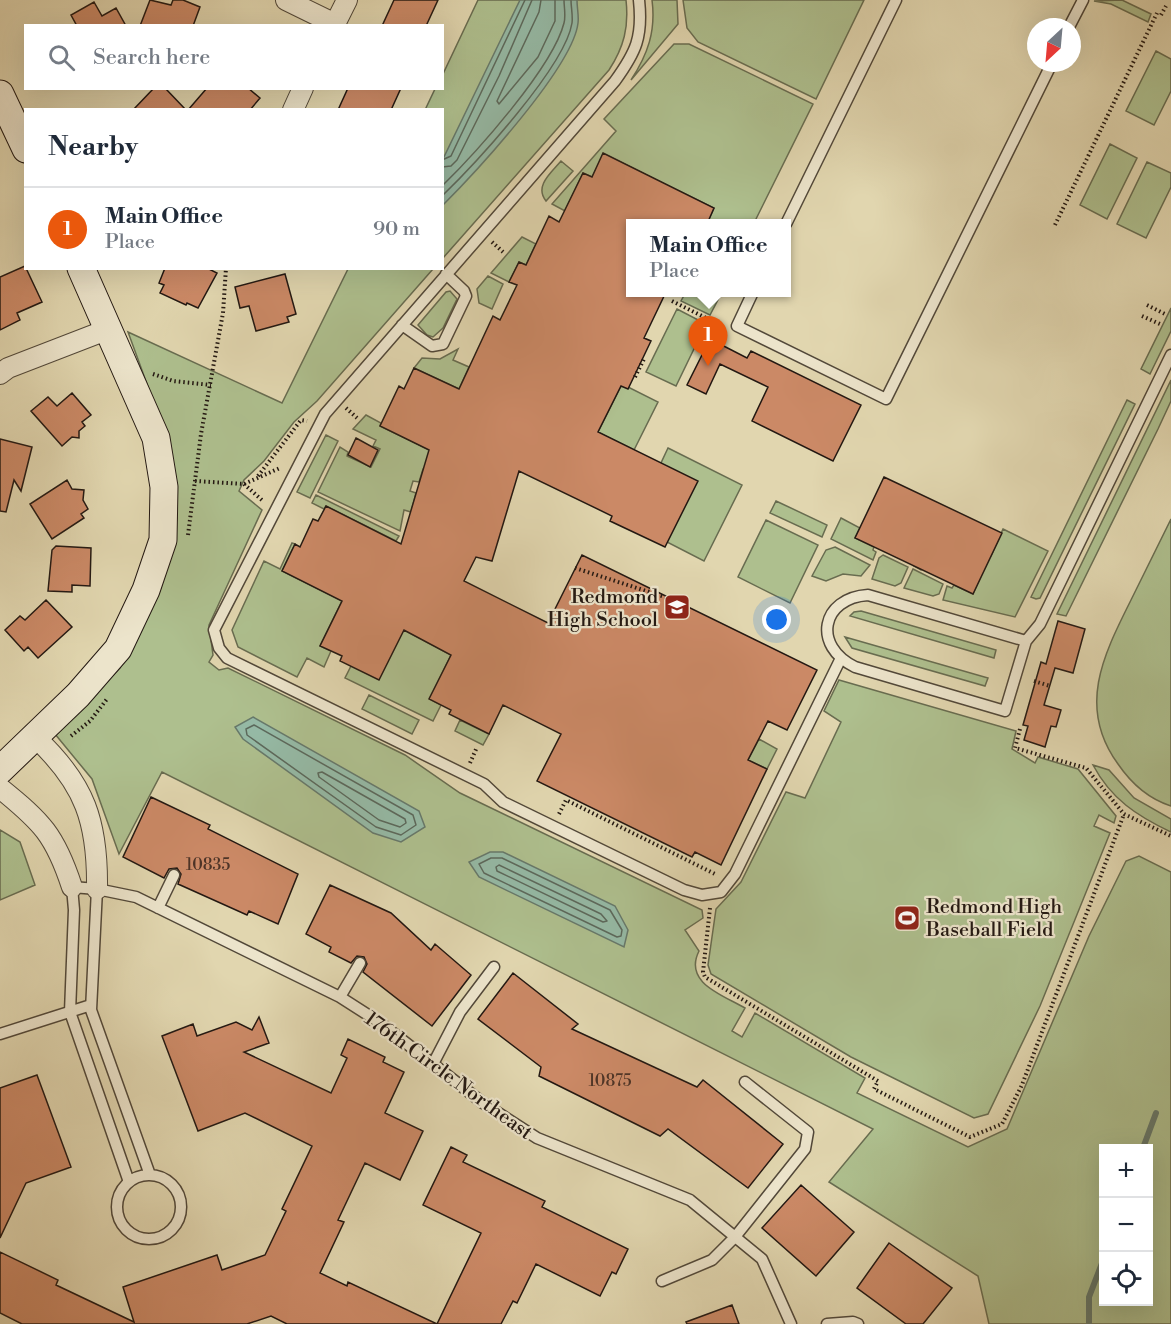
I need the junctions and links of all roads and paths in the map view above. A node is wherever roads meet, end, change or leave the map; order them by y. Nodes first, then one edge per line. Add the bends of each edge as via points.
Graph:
1 (286, 0) edge
2 (347, 0) edge
3 (639, 0) edge
4 (896, 0) edge
5 (1083, 0) edge
6 (1166, 6) dead end
7 (1074, 18) edge
8 (332, 24) edge
9 (335, 24) edge
10 (1048, 72) edge
11 (302, 90) edge
12 (0, 94) edge
13 (294, 108) edge
14 (24, 145) edge
15 (788, 219) edge
16 (1055, 225) dead end
17 (491, 241) dead end
18 (503, 252) dead end
19 (82, 270) edge
20 (446, 274) junction
21 (751, 297) edge
22 (672, 301) dead end
23 (1147, 305) dead end
24 (1165, 314) dead end
25 (1142, 316) dead end
26 (714, 322) dead end
27 (1160, 324) dead end
28 (402, 325) junction
29 (109, 329) junction
30 (1171, 355) edge
31 (644, 359) dead end
32 (0, 375) edge
33 (130, 376) junction
34 (635, 377) dead end
35 (211, 385) dead end
36 (345, 408) dead end
37 (357, 418) dead end
38 (308, 421) dead end
39 (296, 469) junction
40 (257, 476) junction
41 (195, 481) dead end
42 (244, 484) junction
43 (274, 511) junction
44 (575, 568) dead end
45 (671, 599) dead end
46 (1026, 641) junction
47 (840, 660) junction
48 (1034, 681) dead end
49 (1050, 686) dead end
50 (1020, 729) dead end
51 (36, 738) junction
52 (477, 747) dead end
53 (470, 763) dead end
54 (0, 771) edge
55 (0, 788) edge
56 (1124, 814) junction
57 (529, 815) junction
58 (1171, 836) edge
59 (724, 869) dead end
60 (174, 874) dead end
61 (72, 887) junction
62 (97, 889) junction
63 (711, 894) junction
64 (158, 908) junction
65 (360, 963) dead end
66 (494, 968) dead end
67 (340, 997) junction
68 (91, 1005) junction
69 (70, 1012) junction
70 (0, 1034) edge
71 (433, 1064) junction
72 (746, 1082) dead end
73 (150, 1175) junction
74 (129, 1182) junction
75 (735, 1237) junction
76 (662, 1281) dead end
77 (791, 1324) edge
78 (827, 1324) edge
79 (858, 1324) edge

1 - 8 street
2 - 9 street
3 - 20 lane via 642,25 632,57
4 - 15 lane
5 - 7 lane
6 - 16 path
10 - 21 lane via 886,399 737,326
11 - 13 street
12 - 14 street
17 - 18 path
19 - 29 street
20 - 28 lane
20 - 28 lane via 466,296 443,344 432,346
22 - 26 path
23 - 24 path
25 - 27 path
28 - 39 lane via 325,414
29 - 32 street via 8,368
29 - 33 street
30 - 46 lane via 1040,624
31 - 34 path
33 - 35 path via 142,370 173,381
33 - 51 street via 156,438 164,487 163,540 146,590 118,649
36 - 37 path
38 - 40 path via 301,420
39 - 40 path via 282,468
39 - 43 lane
40 - 42 path
41 - 42 path
42 - 43 path
43 - 57 lane via 214,630 219,648 228,658 484,784 503,802
44 - 45 path
46 - 47 lane via 1005,711
46 - 47 lane via 868,595 850,596 827,621 828,644
47 - 63 lane via 735,874 721,892
48 - 49 path
50 - 56 path via 1015,748 1086,768
51 - 54 street
51 - 62 street via 64,768 85,803 98,849
52 - 53 path
55 - 61 street via 46,829
56 - 58 path
56 - 63 path via 1022,1085 1002,1124 970,1137 874,1089 878,1081 705,977
57 - 59 path via 535,802 559,814 566,800 718,875
57 - 63 lane via 684,890
60 - 64 lane
61 - 62 lane, 176th Circle Northeast
61 - 69 lane
62 - 64 lane, 176th Circle Northeast via 136,897
62 - 68 lane
64 - 67 lane, 176th Circle Northeast
65 - 67 lane
66 - 71 lane via 460,1012
67 - 71 lane, 176th Circle Northeast
68 - 69 lane
68 - 73 lane
69 - 70 lane
69 - 74 lane
71 - 75 lane, 176th Circle Northeast via 537,1138 690,1200
72 - 75 lane via 808,1132 805,1149
73 - 74 lane
73 - 74 lane via 166,1179 181,1201 182,1211 175,1227 160,1238 133,1235 120,1222 117,1203
75 - 76 lane via 712,1260
75 - 77 lane, 176th Circle Northeast via 762,1259
78 - 79 lane

